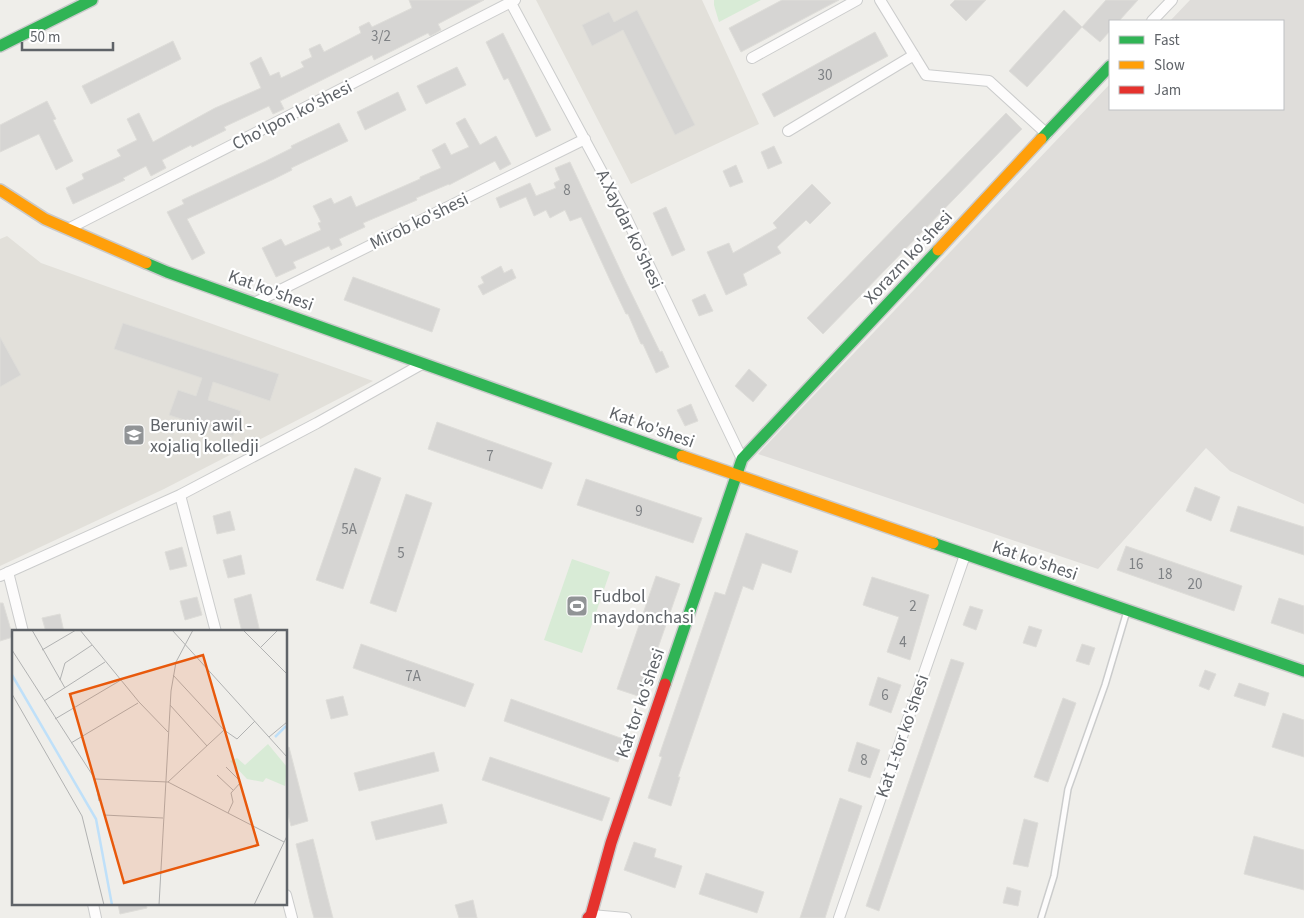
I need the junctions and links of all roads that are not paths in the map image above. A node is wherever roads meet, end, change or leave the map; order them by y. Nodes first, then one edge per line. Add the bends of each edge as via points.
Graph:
1 (92, 0) edge
2 (858, 0) edge
3 (880, 0) edge
4 (1172, 0) edge
5 (513, 1) edge
6 (1153, 20) edge
7 (0, 46) edge
8 (914, 55) junction
9 (752, 58) dead end
10 (1109, 67) edge
11 (788, 131) dead end
12 (1047, 134) junction
13 (585, 139) junction
14 (0, 190) edge
15 (68, 229) junction
16 (254, 303) junction
17 (422, 364) junction
18 (742, 460) junction
19 (737, 476) junction
20 (180, 495) junction
21 (965, 555) junction
22 (4, 574) edge
23 (1127, 610) junction
24 (22, 630) edge
25 (215, 630) edge
26 (1304, 671) edge
27 (288, 903) edge
28 (590, 916) edge
29 (292, 918) edge
30 (626, 918) edge
31 (839, 918) edge
32 (1041, 918) edge

1 - 7 street
2 - 9 street
3 - 8 street
4 - 6 street
5 - 13 street, A.Xaydar ko'shesi
5 - 15 street, Cho'lpon ko'shesi
8 - 11 street
8 - 12 street via 926,75 989,80
10 - 12 street, Xorazm ko'shesi
12 - 18 street, Xorazm ko'shesi
13 - 16 street, Mirob ko'shesi
13 - 18 street, A.Xaydar ko'shesi via 623,211
14 - 15 street, Kat ko'shesi via 45,219
15 - 16 street, Kat ko'shesi via 167,272
16 - 17 street, Kat ko'shesi
17 - 19 street, Kat ko'shesi
17 - 20 street
18 - 19 street, Xorazm ko'shesi
19 - 21 street, Kat ko'shesi
19 - 28 street, Kat tor ko'shesi via 611,843
20 - 22 street
20 - 25 street
21 - 23 street, Kat ko'shesi
21 - 31 street, Kat 1-tor ko'shesi
22 - 24 street
23 - 26 street, Kat ko'shesi
23 - 32 lane via 1105,685 1068,789 1054,876
27 - 29 street
28 - 30 street

